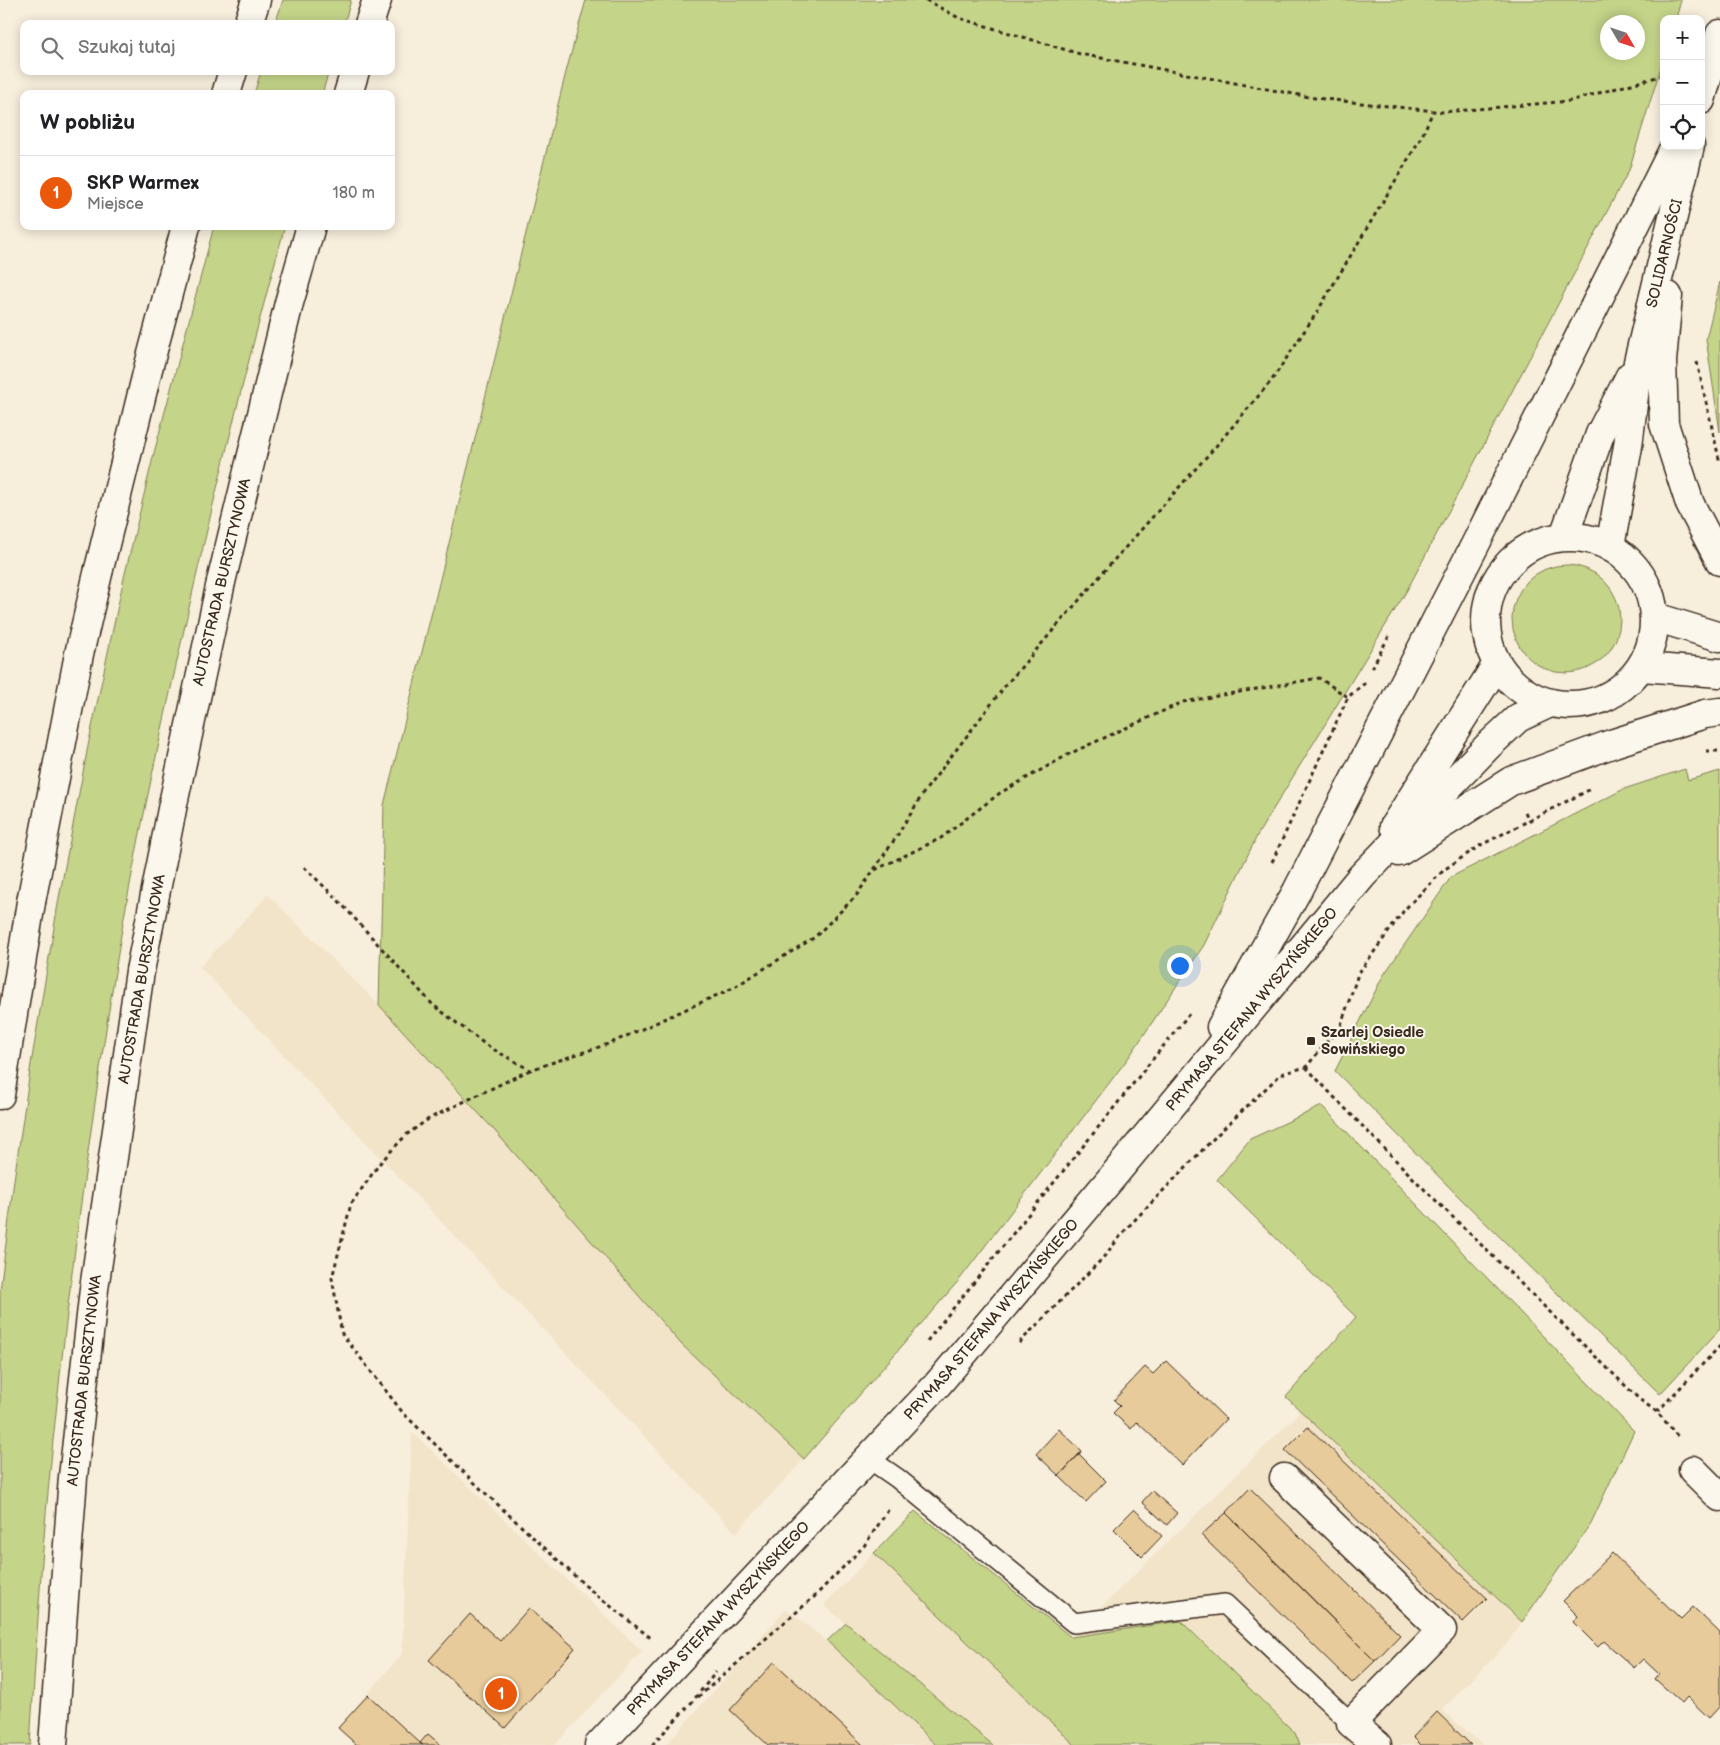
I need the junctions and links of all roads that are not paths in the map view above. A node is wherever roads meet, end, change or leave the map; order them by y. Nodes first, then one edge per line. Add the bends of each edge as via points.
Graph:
1 (256, 0) edge
2 (377, 0) edge
3 (249, 20) edge
4 (371, 20) edge
5 (1720, 34) edge
6 (232, 75) edge
7 (354, 75) edge
8 (1705, 85) edge
9 (227, 90) edge
10 (349, 90) edge
11 (1673, 150) edge
12 (1689, 150) edge
13 (1679, 193) junction
14 (185, 230) edge
15 (309, 230) edge
16 (1638, 362) junction
17 (1564, 536) junction
18 (1610, 547) junction
19 (1720, 560) edge
20 (1655, 617) junction
21 (1720, 637) edge
22 (1497, 664) junction
23 (1642, 667) junction
24 (1720, 673) edge
25 (1550, 703) junction
26 (1720, 712) edge
27 (1362, 876) junction
28 (1190, 1082) junction
29 (0, 1095) edge
30 (868, 1458) junction
31 (1693, 1470) dead end
32 (1284, 1478) dead end
33 (1720, 1497) edge
34 (1352, 1724) junction
35 (53, 1745) edge
36 (599, 1745) edge
37 (1377, 1745) edge

1 - 3 main road
2 - 4 main road
5 - 8 main road
6 - 9 main road
7 - 10 main road
11 - 28 main road via 1297,891
12 - 13 main road, SOLIDARNOŚCI
13 - 16 main road, SOLIDARNOŚCI
13 - 19 main road via 1662,361 1664,424 1690,504
14 - 29 main road, bridge via 77,664 31,902
15 - 35 main road, AUTOSTRADA BURSZTYNOWA, bridge via 221,582 140,971 87,1348 73,1477
16 - 17 main road, SOLIDARNOŚCI via 1600,434
16 - 18 main road, SOLIDARNOŚCI via 1628,446
17 - 18 main road via 1596,540
17 - 22 main road via 1537,542 1512,558 1495,581 1486,608 1486,636
18 - 20 main road via 1624,554 1646,582
20 - 21 main road
20 - 23 main road
22 - 25 main road via 1519,688
22 - 27 main road, PRYMASA STEFANA WYSZYŃSKIEGO
23 - 24 main road
23 - 25 main road via 1624,686 1601,700 1576,706
25 - 27 main road, PRYMASA STEFANA WYSZYŃSKIEGO via 1518,718
26 - 27 main road via 1623,740 1511,782
27 - 28 main road, PRYMASA STEFANA WYSZYŃSKIEGO
28 - 30 main road, PRYMASA STEFANA WYSZYŃSKIEGO via 937,1385
30 - 34 lane via 897,1478 1074,1623 1225,1604
30 - 36 main road, PRYMASA STEFANA WYSZYŃSKIEGO
31 - 33 main road
32 - 34 main road via 1442,1630
34 - 37 main road

